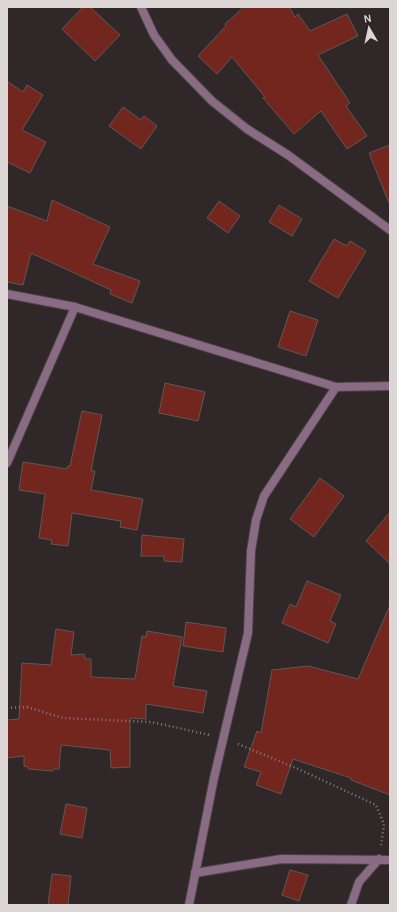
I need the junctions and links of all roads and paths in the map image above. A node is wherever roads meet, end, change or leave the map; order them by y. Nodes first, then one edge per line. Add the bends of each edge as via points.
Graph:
1 (141, 7) edge
2 (390, 230) edge
3 (7, 294) edge
4 (75, 307) junction
5 (390, 386) edge
6 (336, 387) junction
7 (7, 463) edge
8 (379, 859) junction
9 (390, 860) edge
10 (195, 873) junction
11 (189, 905) edge
12 (351, 905) edge

1 - 2 street via 154,35 172,60 212,101 247,129 288,155
3 - 4 street
4 - 6 street
4 - 7 street
5 - 6 street
6 - 10 street via 264,496 256,520 251,551 248,632
8 - 9 street
8 - 10 street via 281,859
8 - 12 street via 359,882
10 - 11 street

